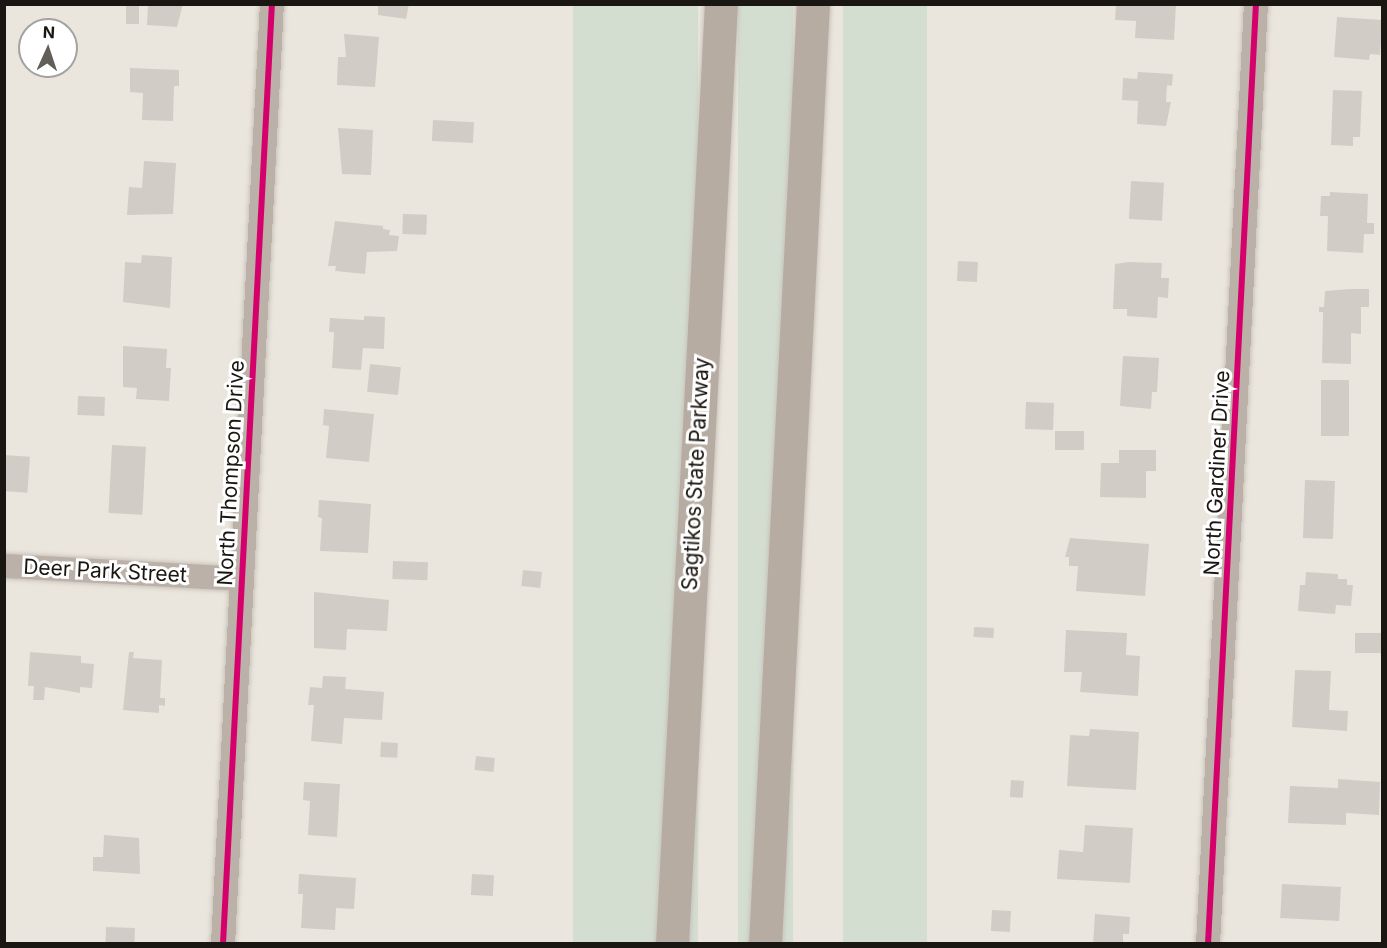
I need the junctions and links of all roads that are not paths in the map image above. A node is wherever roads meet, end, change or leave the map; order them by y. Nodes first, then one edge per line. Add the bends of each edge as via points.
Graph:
1 (272, 4) edge
2 (721, 4) edge
3 (813, 4) edge
4 (1256, 4) edge
5 (4, 566) edge
6 (241, 579) junction
7 (223, 944) edge
8 (672, 944) edge
9 (765, 944) edge
10 (1208, 944) edge

1 - 6 street, North Thompson Drive
2 - 8 highway, Sagtikos State Parkway
3 - 9 highway
4 - 10 street, North Gardiner Drive
5 - 6 street, Deer Park Street
6 - 7 street, North Thompson Drive

